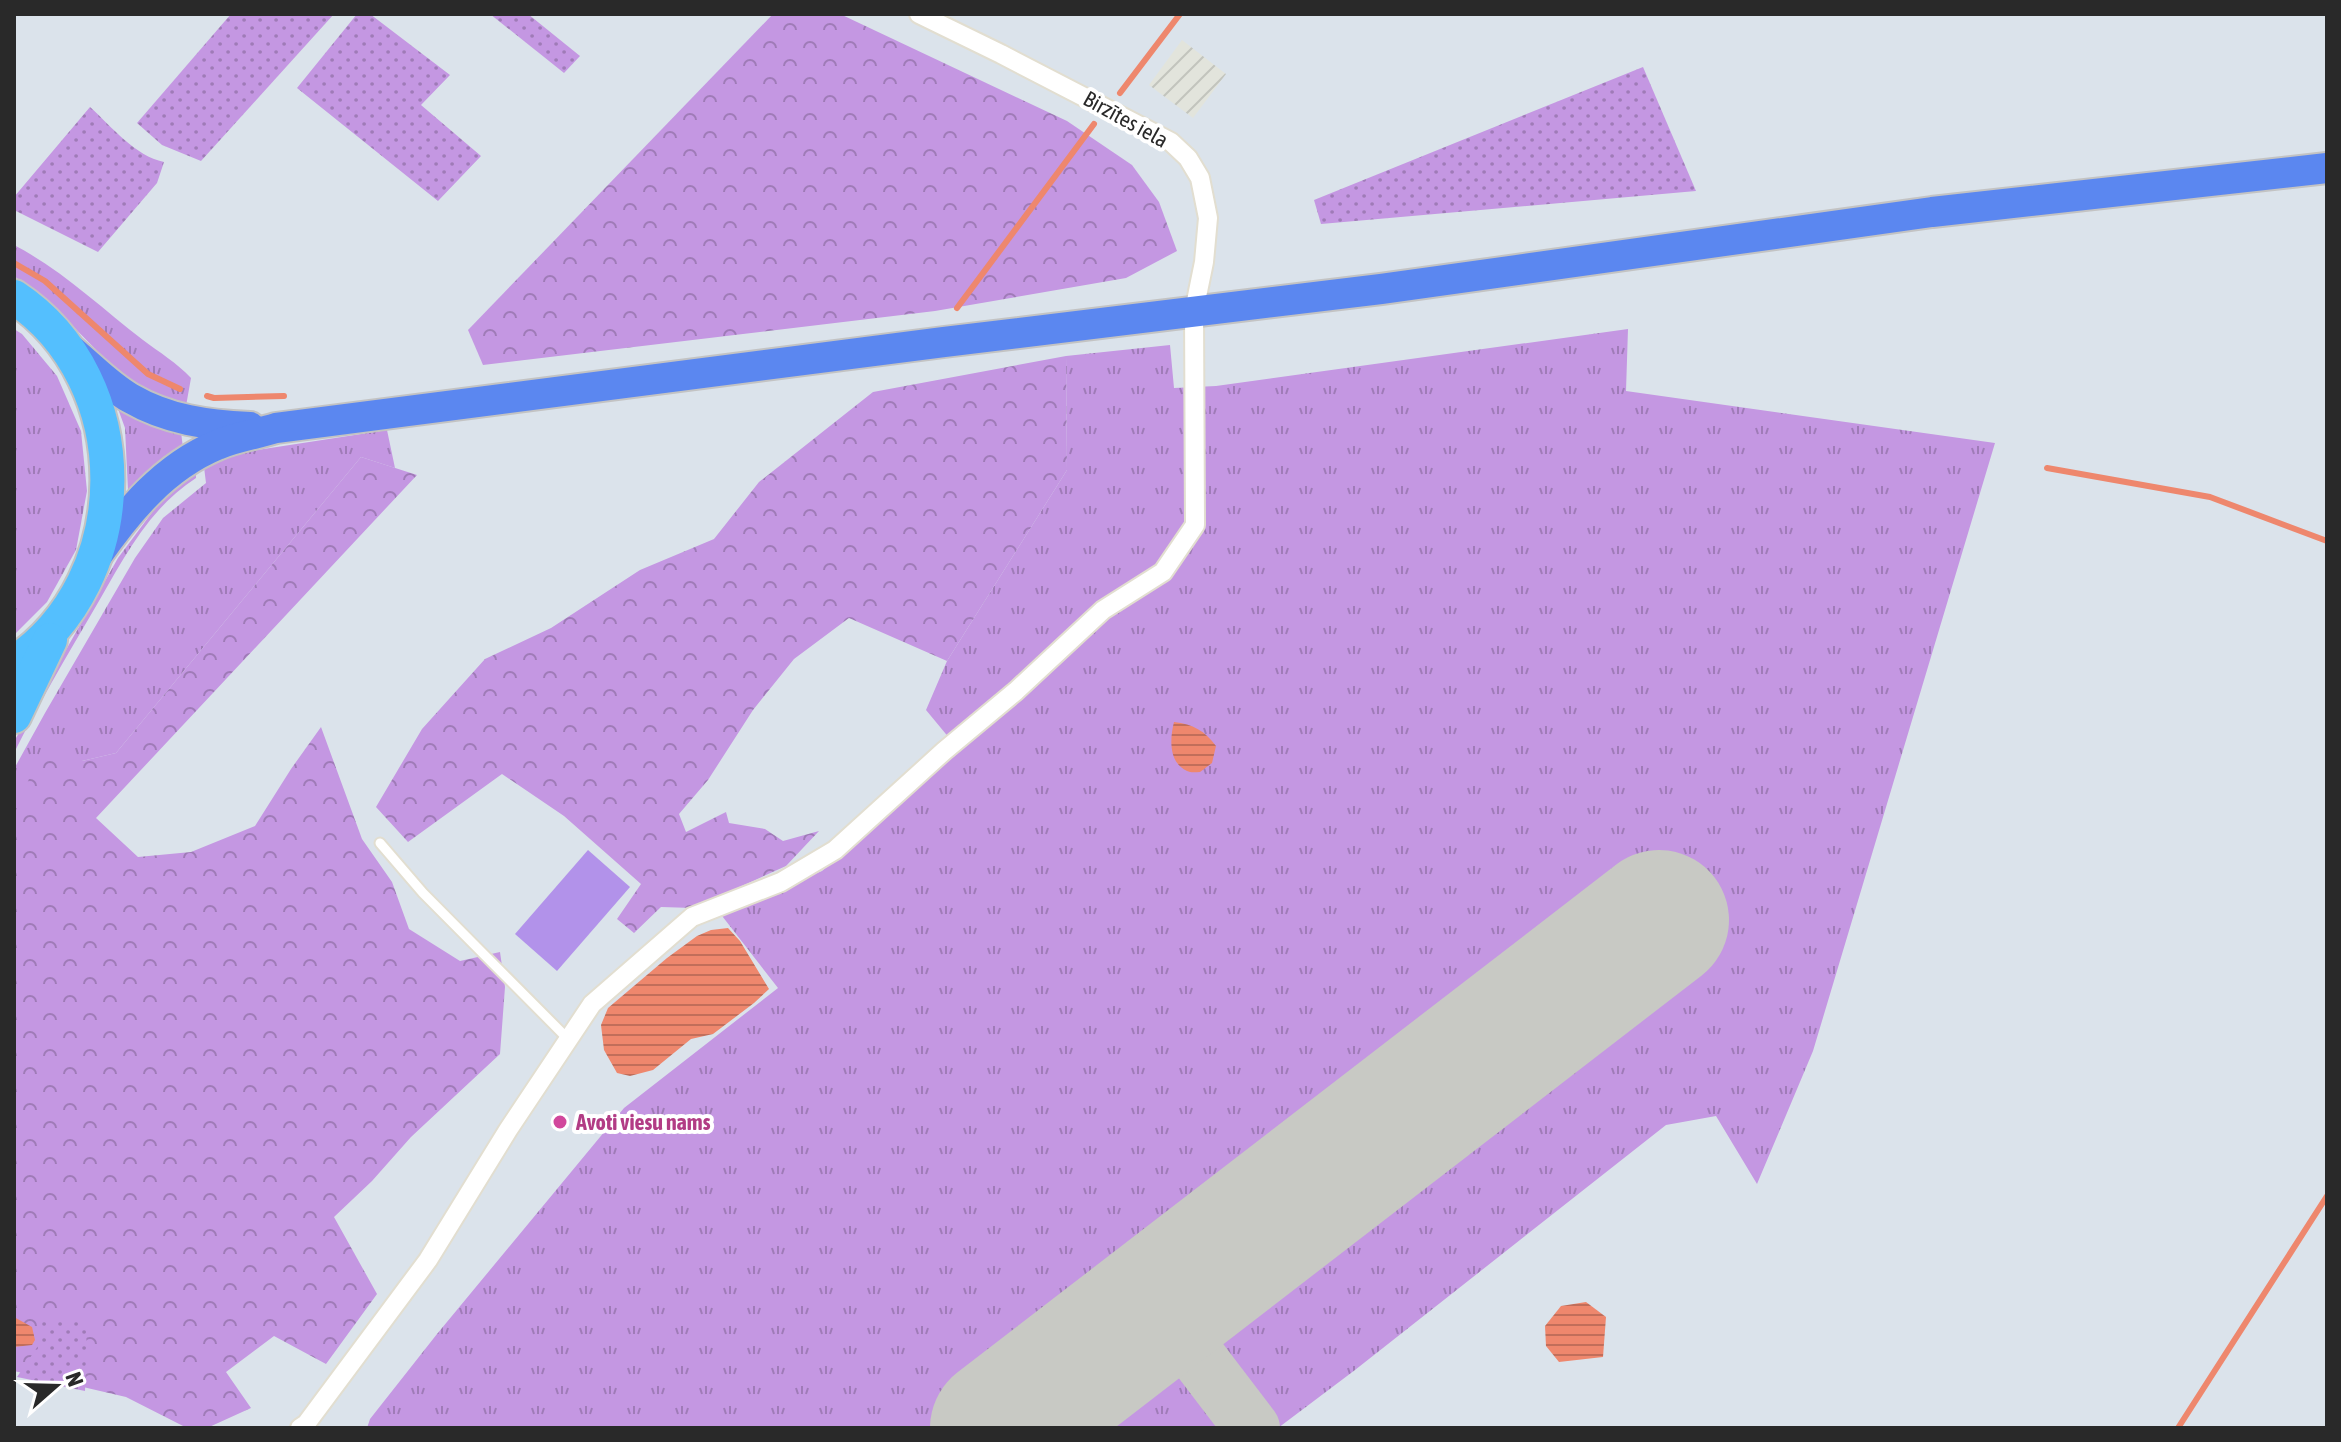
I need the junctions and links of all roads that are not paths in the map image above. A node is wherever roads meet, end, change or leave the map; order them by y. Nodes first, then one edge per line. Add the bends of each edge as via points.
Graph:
1 (919, 14) edge
2 (2327, 168) edge
3 (14, 297) edge
4 (1194, 311) junction
5 (62, 343) junction
6 (276, 428) junction
7 (95, 559) junction
8 (60, 620) junction
9 (14, 663) edge
10 (14, 716) edge
11 (380, 843) dead end
12 (568, 1039) junction
13 (300, 1428) edge

1 - 4 street, Birzītes iela via 1171,142 1188,158 1200,178 1208,218
2 - 4 main road via 1932,212
3 - 5 highway
4 - 6 main road
4 - 12 street, Birzītes iela via 1195,525 1163,572 1103,610 835,850 781,882 692,917 592,1004
5 - 6 main road via 129,397 159,412 190,422
5 - 7 highway via 94,400 105,442 108,496
6 - 7 main road via 219,443 174,469 118,525
7 - 8 highway
8 - 9 highway
8 - 10 highway
11 - 12 lane
12 - 13 street, Birzītes iela via 428,1260

